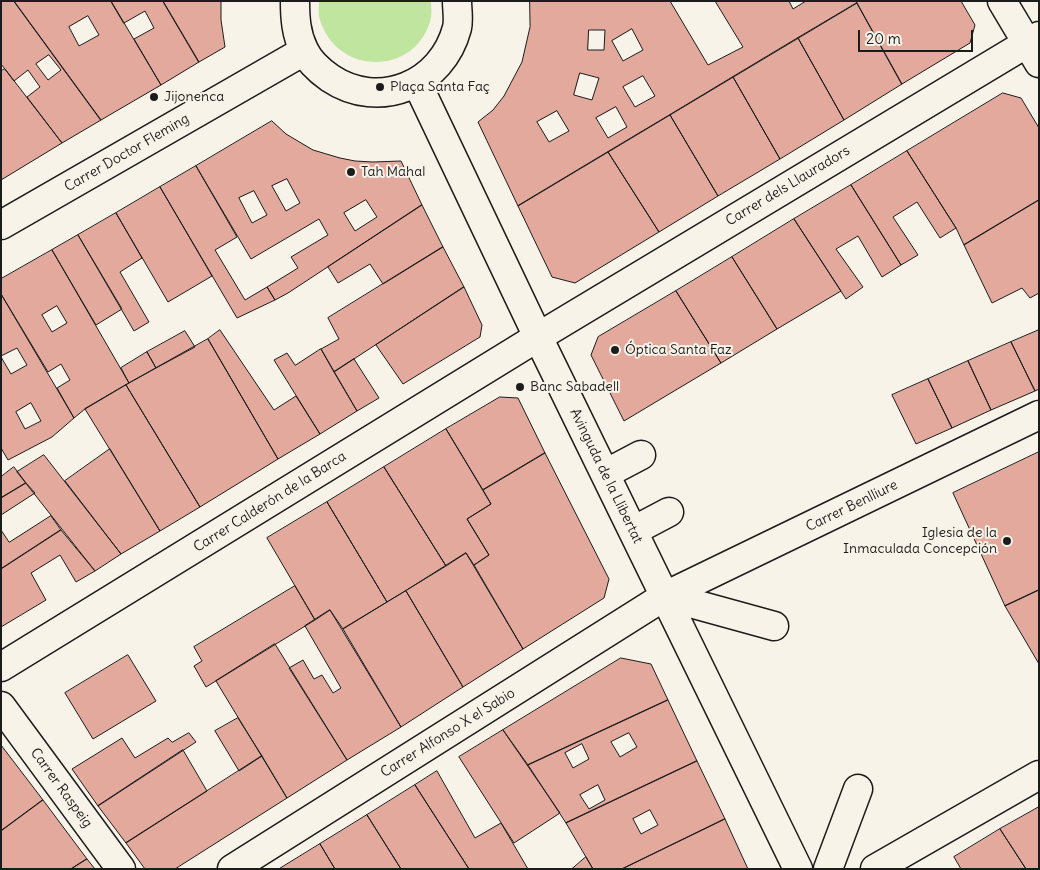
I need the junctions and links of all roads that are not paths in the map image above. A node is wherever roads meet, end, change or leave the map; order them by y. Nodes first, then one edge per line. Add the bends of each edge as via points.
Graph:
1 (295, 1) edge
2 (458, 1) edge
3 (1002, 1) edge
4 (1035, 47) edge
5 (304, 51) junction
6 (418, 82) junction
7 (1, 225) edge
8 (538, 336) junction
9 (1039, 414) edge
10 (641, 455) dead end
11 (605, 474) junction
12 (669, 512) dead end
13 (633, 531) junction
14 (665, 596) junction
15 (774, 626) dead end
16 (1, 667) edge
17 (1, 706) edge
18 (1039, 775) edge
19 (858, 790) dead end
20 (121, 869) edge
21 (232, 869) edge
22 (798, 869) edge
23 (828, 869) edge
24 (875, 869) edge

1 - 5 street via 295,24
2 - 6 street via 458,27 444,59
3 - 4 street
4 - 8 street, Carrer dels Llauradors
5 - 6 street via 320,71 342,86 367,93 393,92
5 - 7 street, Carrer Doctor Fleming
6 - 8 street, Avinguda de la Llibertat
8 - 11 street, Avinguda de la Llibertat
8 - 16 street, Carrer Calderón de la Barca
9 - 14 street, Carrer Benlliure
10 - 11 street
11 - 13 street, Avinguda de la Llibertat
12 - 13 street
13 - 14 street, Avinguda de la Llibertat
14 - 15 street
14 - 21 street, Carrer Alfonso X el Sabio
14 - 22 street, Avinguda de la Llibertat
17 - 20 street, Carrer Raspeig
18 - 24 street
19 - 23 street

